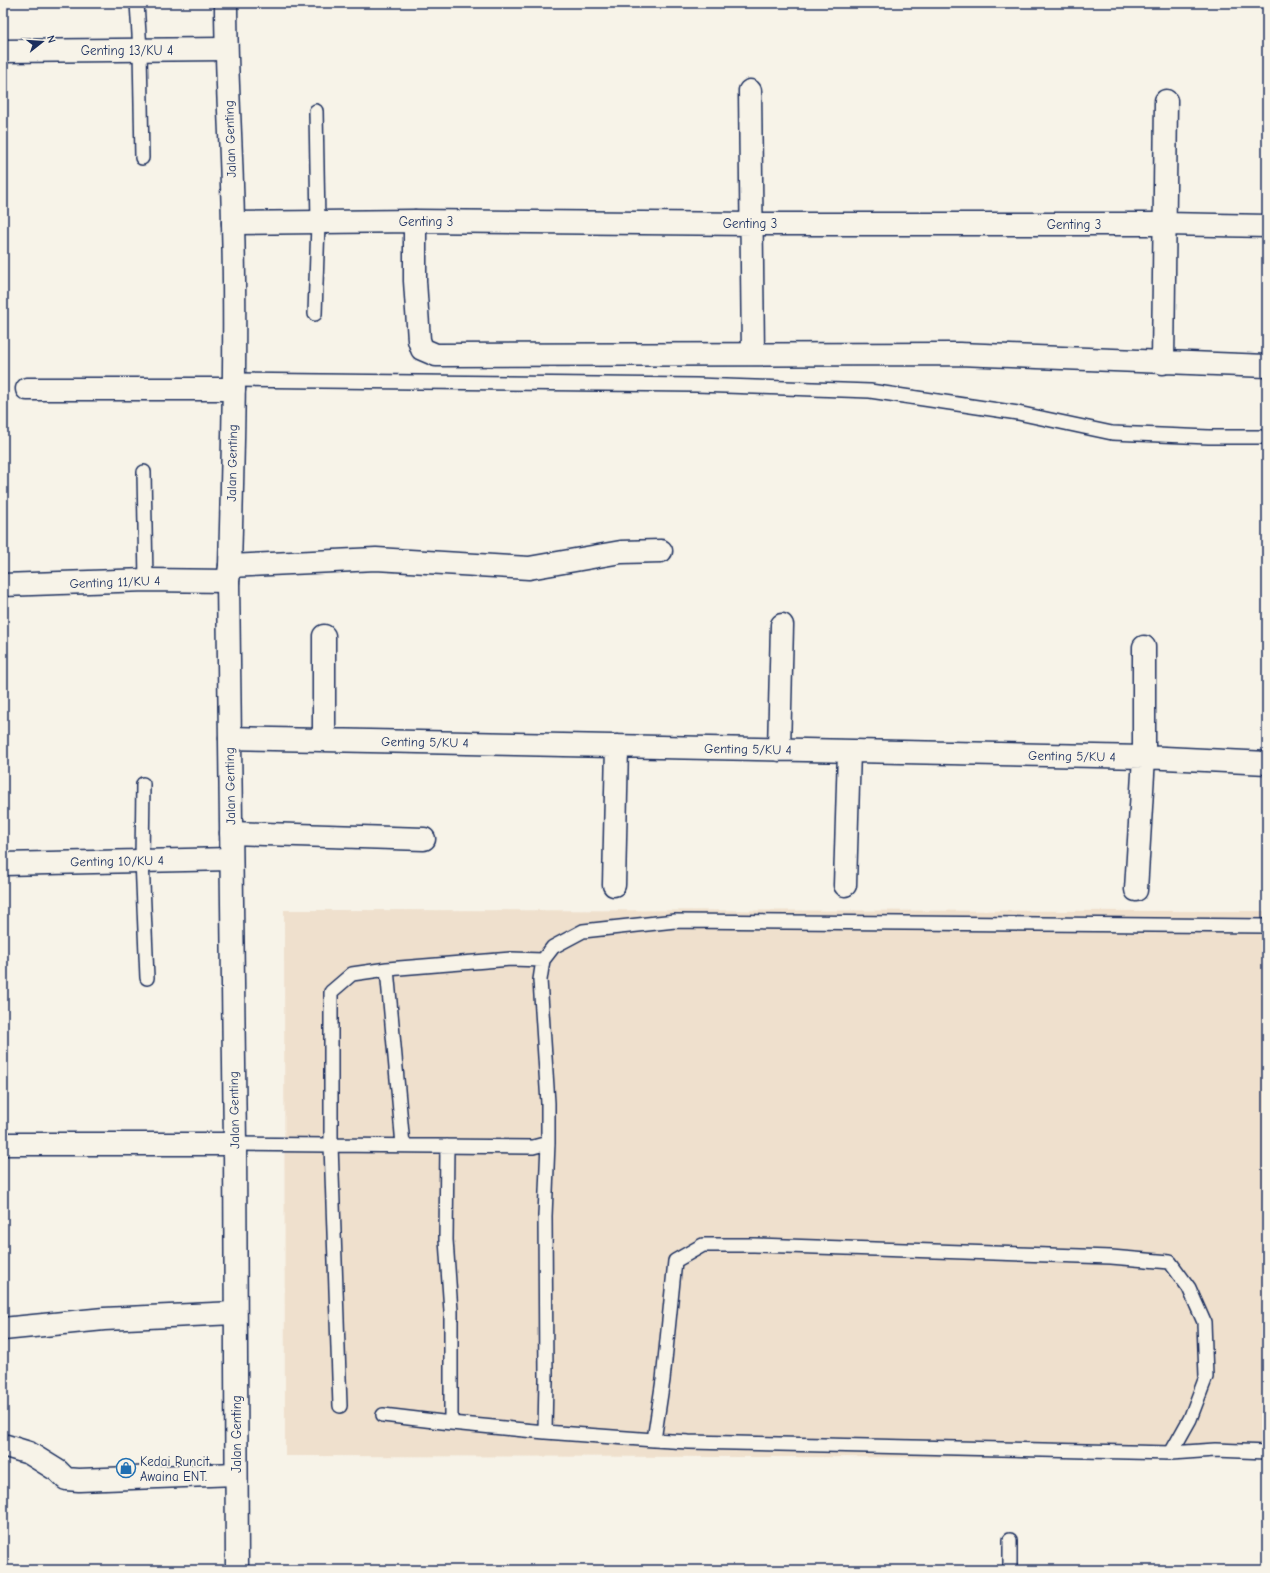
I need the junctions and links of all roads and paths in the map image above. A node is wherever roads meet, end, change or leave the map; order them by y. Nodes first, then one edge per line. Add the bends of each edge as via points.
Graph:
1 (137, 3) edge
2 (226, 3) edge
3 (226, 49) junction
4 (140, 50) junction
5 (3, 51) edge
6 (750, 92) dead end
7 (1166, 101) dead end
8 (316, 111) dead end
9 (142, 158) dead end
10 (415, 221) junction
11 (233, 223) junction
12 (318, 223) junction
13 (753, 224) junction
14 (1165, 224) junction
15 (1267, 226) edge
16 (315, 314) dead end
17 (753, 354) junction
18 (1163, 363) junction
19 (1267, 366) edge
20 (234, 385) junction
21 (27, 389) dead end
22 (1267, 437) edge
23 (144, 472) dead end
24 (661, 551) dead end
25 (229, 573) junction
26 (146, 580) junction
27 (3, 585) edge
28 (782, 625) dead end
29 (324, 636) dead end
30 (1144, 647) dead end
31 (230, 738) junction
32 (324, 740) junction
33 (617, 746) junction
34 (779, 750) junction
35 (849, 751) junction
36 (1144, 757) junction
37 (1267, 763) edge
38 (143, 784) dead end
39 (231, 833) junction
40 (424, 839) dead end
41 (231, 859) junction
42 (142, 860) junction
43 (3, 864) edge
44 (614, 885) dead end
45 (845, 885) dead end
46 (1136, 890) dead end
47 (1267, 926) edge
48 (543, 960) junction
49 (387, 968) junction
50 (148, 978) dead end
51 (548, 1143) junction
52 (3, 1144) edge
53 (235, 1144) junction
54 (331, 1145) junction
55 (403, 1145) junction
56 (447, 1146) junction
57 (235, 1313) junction
58 (3, 1329) edge
59 (340, 1406) dead end
60 (383, 1415) dead end
61 (451, 1423) junction
62 (545, 1432) junction
63 (654, 1440) junction
64 (3, 1445) edge
65 (1267, 1452) edge
66 (1171, 1453) junction
67 (236, 1474) junction
68 (1010, 1540) dead end
69 (237, 1570) edge
70 (1010, 1570) edge

1 - 4 lane
2 - 3 street, Jalan Genting
3 - 4 street, Genting 13/KU 4
3 - 11 street, Jalan Genting
4 - 5 street, Genting 13/KU 4
4 - 9 lane
6 - 13 street
7 - 14 street
8 - 12 lane
10 - 12 street, Genting 3
10 - 13 street, Genting 3
10 - 17 street via 415,281 419,340 422,349 436,355
11 - 12 street, Genting 3
11 - 20 street, Jalan Genting
12 - 16 lane
13 - 14 street, Genting 3
13 - 17 street
14 - 15 street, Genting 3
14 - 18 street
17 - 18 street via 959,354
18 - 19 street
20 - 21 street
20 - 22 lane via 696,385 870,391 1018,413 1112,433
20 - 25 street, Jalan Genting
23 - 26 lane
24 - 25 street, Genting 11/KU 4 via 621,552 529,568 376,559
25 - 26 street, Genting 11/KU 4
25 - 31 street, Jalan Genting
26 - 27 street, Genting 11/KU 4
28 - 34 street
29 - 32 street
30 - 36 street
31 - 32 street, Genting 5/KU 4
31 - 39 street, Jalan Genting
32 - 33 street, Genting 5/KU 4
33 - 34 street, Genting 5/KU 4
33 - 44 street
34 - 35 street, Genting 5/KU 4
35 - 36 street, Genting 5/KU 4
35 - 45 street
36 - 37 street, Genting 5/KU 4
36 - 46 street
38 - 42 lane
39 - 40 street
39 - 41 street, Jalan Genting
41 - 42 street, Genting 10/KU 4
41 - 53 street, Jalan Genting
42 - 43 street, Genting 10/KU 4
42 - 50 lane
47 - 48 lane via 676,921 583,931 553,947
48 - 49 lane via 511,959
48 - 51 lane via 540,980
49 - 54 lane via 352,974 331,992
49 - 55 lane
51 - 56 lane via 533,1147
51 - 62 lane via 545,1216
52 - 53 street
53 - 54 lane
53 - 57 street, Jalan Genting
54 - 55 lane
54 - 59 lane
55 - 56 lane
56 - 61 lane via 446,1240 451,1311
57 - 58 street via 104,1319
57 - 67 street, Jalan Genting
60 - 61 lane
61 - 62 lane
62 - 63 lane
63 - 66 lane
63 - 66 lane via 675,1261 703,1245 754,1245 1111,1257 1170,1262 1189,1288 1204,1322 1206,1377 1190,1419
64 - 67 street via 29,1453 66,1479
65 - 66 lane via 1215,1450
67 - 69 street, Jalan Genting
68 - 70 lane

